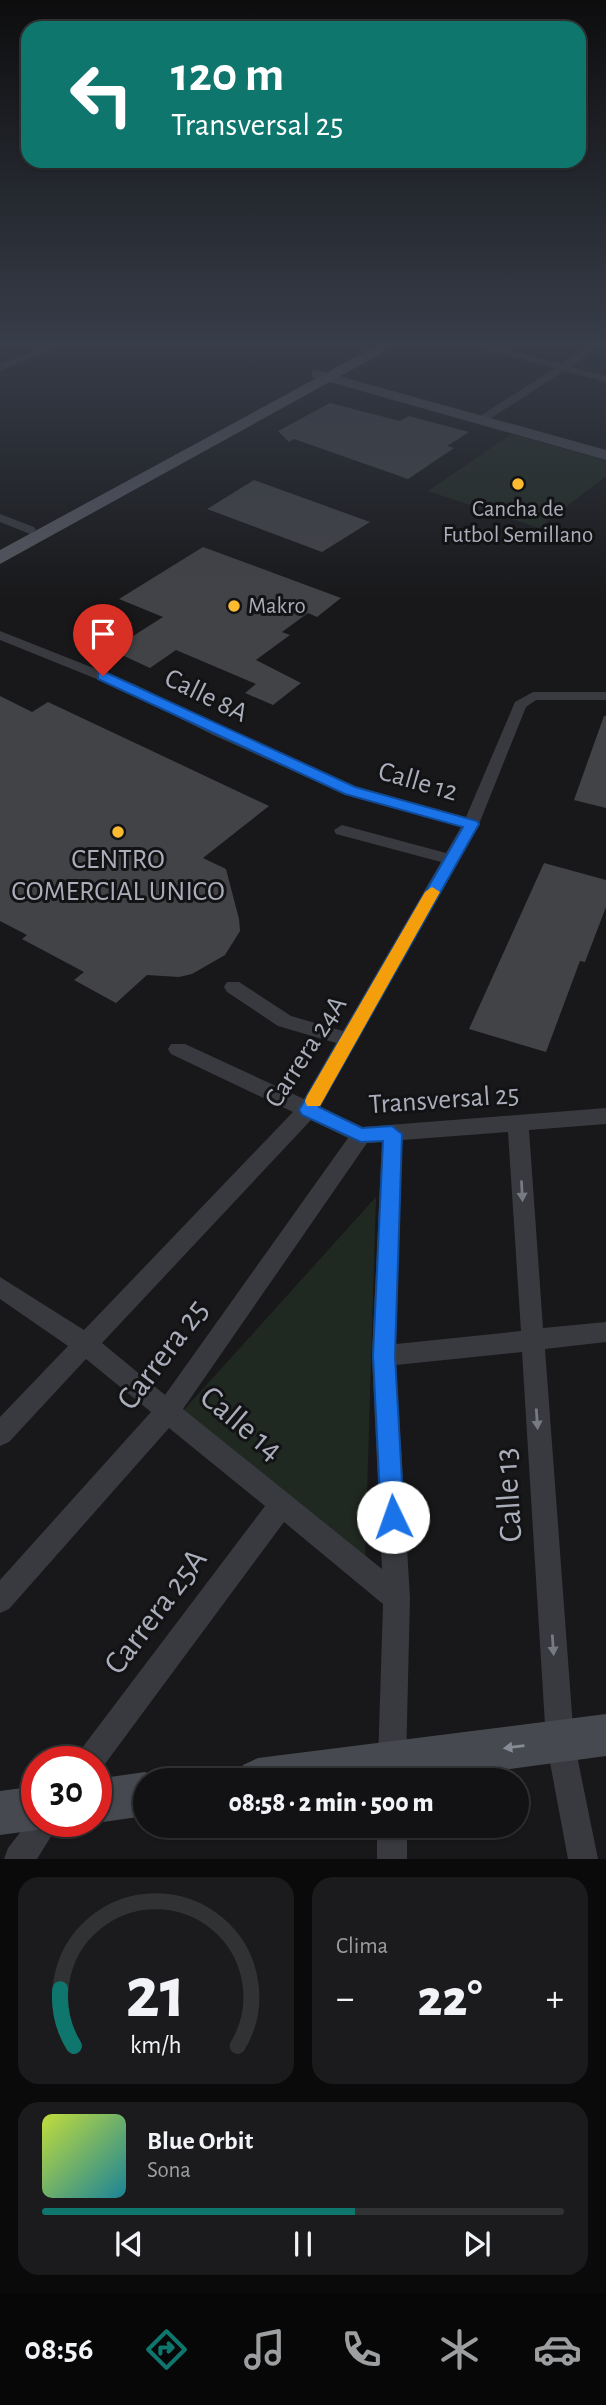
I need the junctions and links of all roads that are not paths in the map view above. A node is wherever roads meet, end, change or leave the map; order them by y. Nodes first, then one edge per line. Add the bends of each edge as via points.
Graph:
1 (223, 429) edge
2 (229, 429) edge
3 (512, 429) edge
4 (606, 455) edge
5 (0, 518) edge
6 (30, 530) junction
7 (0, 547) edge
8 (0, 558) edge
9 (0, 635) edge
10 (606, 696) edge
11 (350, 790) joint
12 (471, 824) junction
13 (342, 830) dead end
14 (450, 859) junction
15 (233, 988) dead end
16 (350, 1040) junction
17 (178, 1049) dead end
18 (308, 1110) junction
19 (606, 1116) edge
20 (518, 1123) junction
21 (392, 1134) junction
22 (361, 1135) junction
23 (0, 1287) edge
24 (606, 1332) edge
25 (531, 1340) junction
26 (85, 1344) junction
27 (384, 1356) junction
28 (168, 1411) junction
29 (0, 1434) edge
30 (281, 1506) junction
31 (397, 1598) junction
32 (0, 1600) edge
33 (606, 1735) edge
34 (560, 1741) junction
35 (101, 1746) edge
36 (392, 1768) edge
37 (409, 1768) edge
38 (133, 1796) edge
39 (112, 1799) edge
40 (21, 1810) edge
41 (0, 1813) edge
42 (34, 1837) edge
43 (392, 1838) edge
44 (19, 1859) edge
45 (392, 1859) edge
46 (583, 1859) edge

1 - 6 main road
2 - 8 main road
3 - 4 street
5 - 6 street
6 - 7 main road
9 - 11 street, Calle 8A via 128,687
10 - 12 street, Carrera 24A via 533,696 520,705
11 - 12 street, Calle 12
12 - 14 street, Carrera 24A
13 - 14 street
14 - 16 street, Carrera 24A
15 - 16 street via 285,1021
16 - 18 street, Carrera 24A
17 - 18 street, Transversal 25
18 - 22 street, Transversal 25
18 - 26 street, Carrera 24A
19 - 20 street, Transversal 25
20 - 21 street, Transversal 25
20 -> 25 street, Calle 13
21 - 22 street, Transversal 25
21 - 27 street
22 - 28 street, Carrera 25
23 - 26 street, Calle 14
24 - 25 street
25 - 27 street
25 -> 34 street, Calle 13
26 - 28 street, Calle 14
26 - 29 street, Carrera 24A
27 - 31 street
28 - 30 street, Calle 14
28 - 32 street, Carrera 25
30 - 31 street, Calle 14
30 - 35 street, Carrera 25A
31 - 36 street
33 - 34 street
34 -> 37 street
34 - 46 street, Calle 13
38 - 39 street
40 - 41 street
42 - 44 street
43 - 45 street

